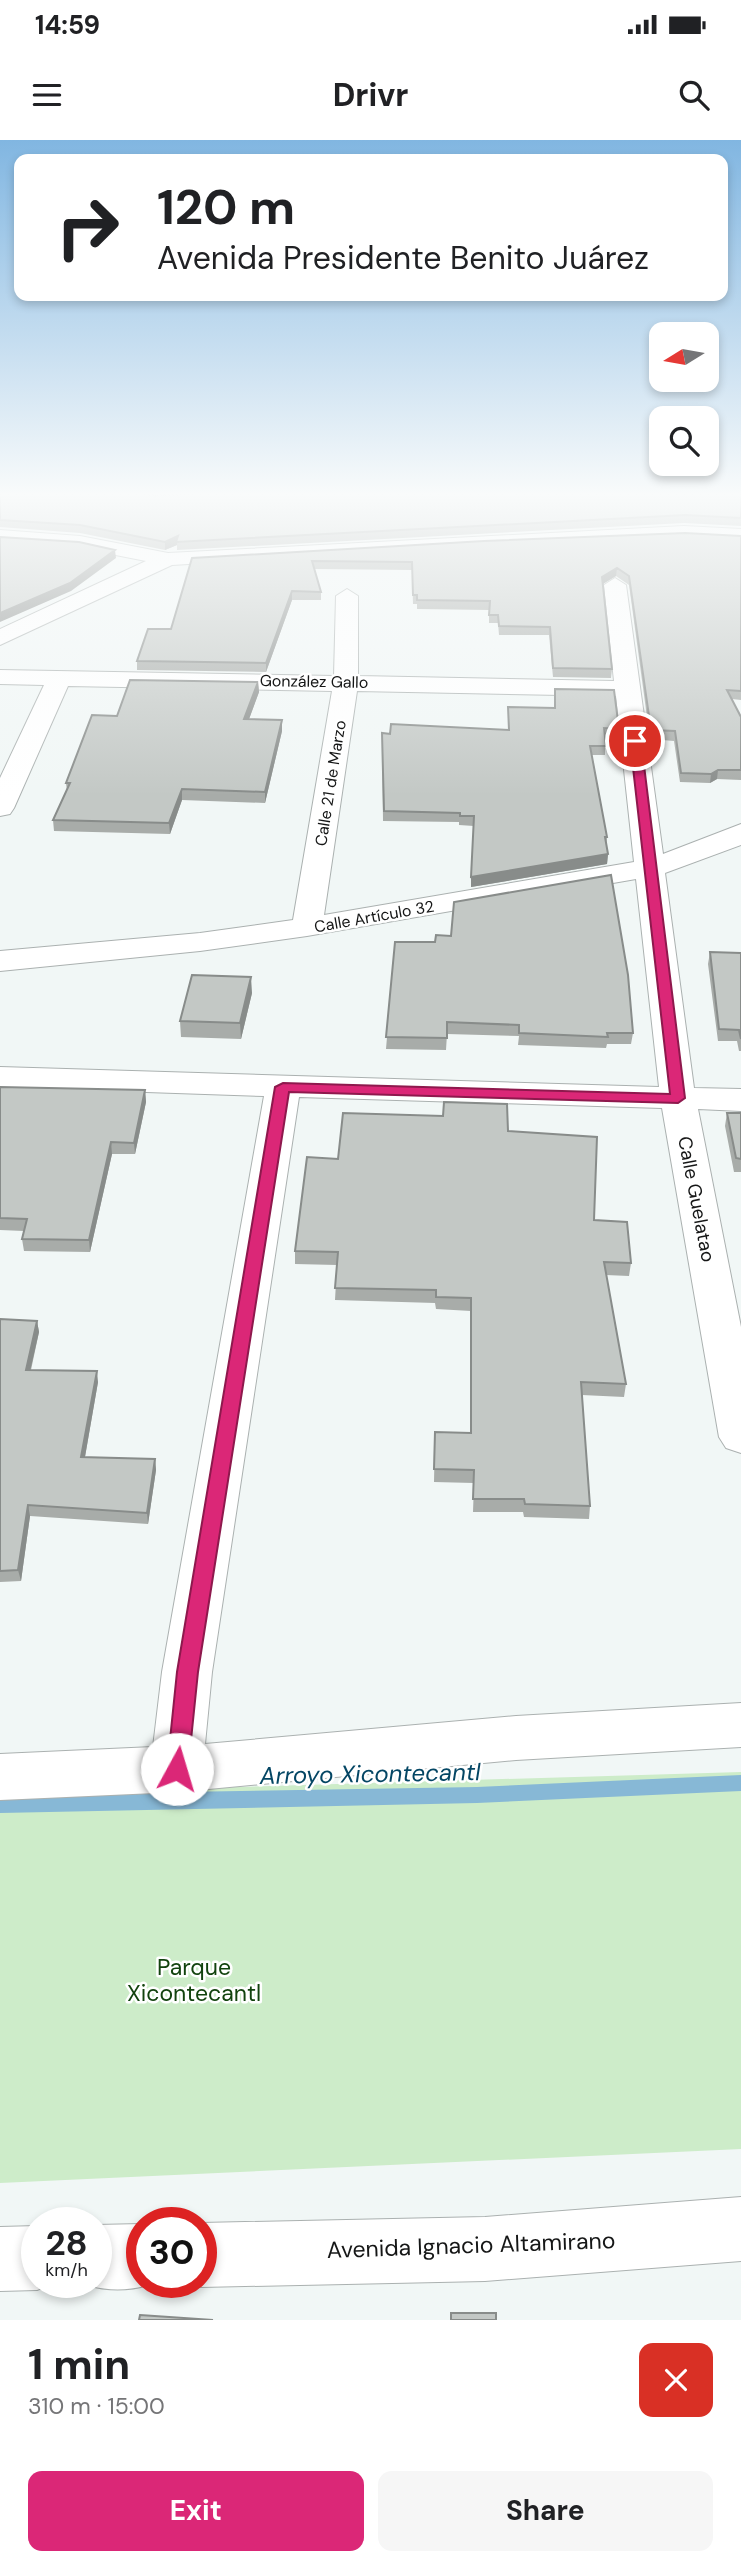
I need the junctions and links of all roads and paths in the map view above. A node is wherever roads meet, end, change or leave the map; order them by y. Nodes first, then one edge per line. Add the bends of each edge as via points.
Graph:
1 (88, 593) edge
2 (616, 593) edge
3 (347, 596) dead end
4 (0, 638) edge
5 (0, 677) edge
6 (60, 677) junction
7 (346, 681) junction
8 (629, 690) junction
9 (0, 808) edge
10 (741, 833) edge
11 (651, 868) junction
12 (307, 928) junction
13 (0, 961) edge
14 (0, 1077) edge
15 (283, 1087) junction
16 (678, 1098) junction
17 (741, 1100) edge
18 (741, 1437) edge
19 (741, 1725) edge
20 (177, 1769) junction
21 (0, 1777) edge
22 (741, 2229) edge
23 (217, 2255) edge
24 (21, 2258) edge
25 (0, 2259) edge

1 - 4 street
2 - 8 street, Calle Guelatao
3 - 7 street, Calle 21 de Marzo
5 - 6 street, González Gallo
6 - 7 street, González Gallo
6 - 9 street
7 - 8 street, González Gallo
7 - 12 street, Calle 21 de Marzo
8 - 11 street, Calle Guelatao
10 - 11 street, Calle Artículo 32
11 - 12 street, Calle Artículo 32
11 - 16 street, Calle Guelatao
12 - 13 street, Calle Artículo 32
14 - 15 street
15 - 16 street
15 - 20 street via 187,1672
16 - 17 street
16 - 18 street, Calle Guelatao
19 - 20 street via 516,1738
20 - 21 street
22 - 23 street, Avenida Ignacio Altamirano via 485,2249
24 - 25 street

